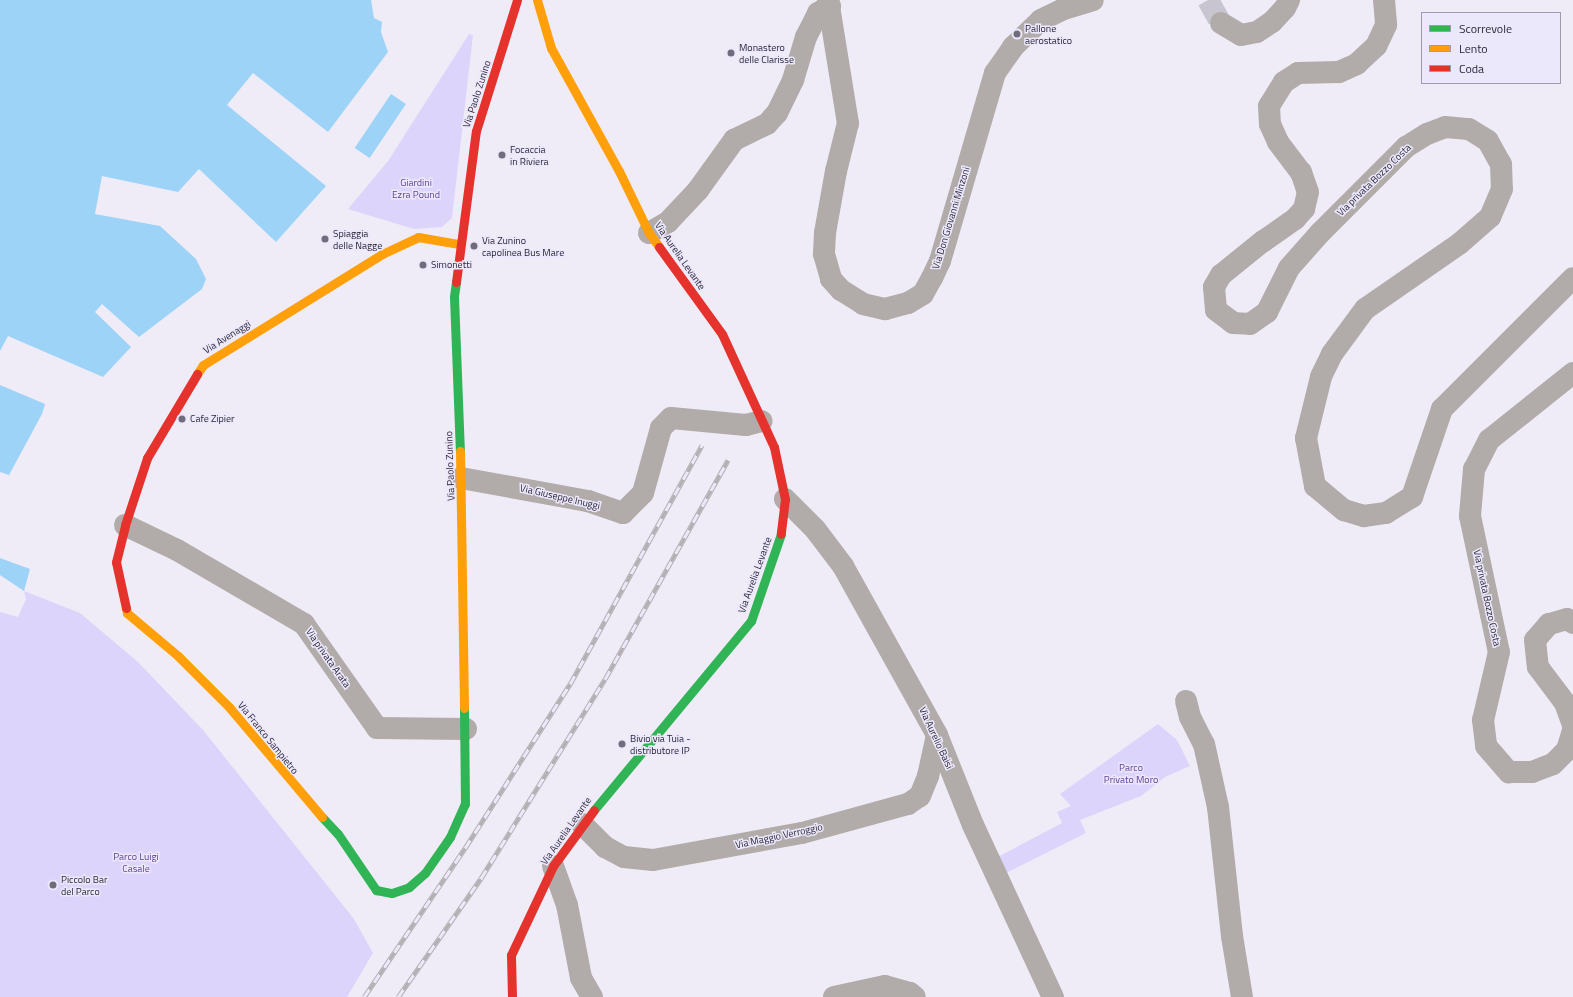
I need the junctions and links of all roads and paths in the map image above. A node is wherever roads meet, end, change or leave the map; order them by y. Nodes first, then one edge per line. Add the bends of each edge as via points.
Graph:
1 (517, 0) edge
2 (536, 0) edge
3 (1093, 0) edge
4 (1288, 0) edge
5 (1384, 0) edge
6 (829, 3) edge
7 (1222, 23) tunnel mouth
8 (649, 233) junction
9 (459, 244) junction
10 (1573, 278) edge
11 (1573, 373) edge
12 (762, 421) junction
13 (461, 478) junction
14 (785, 499) junction
15 (125, 525) junction
16 (128, 613) joint
17 (1573, 623) edge
18 (1186, 701) dead end
19 (1573, 725) edge
20 (466, 729) junction
21 (1573, 730) edge
22 (937, 735) junction
23 (582, 824) junction
24 (553, 866) junction
25 (376, 890) joint
26 (512, 997) edge
27 (592, 997) edge
28 (834, 997) edge
29 (914, 997) edge
30 (1053, 997) edge
31 (1242, 997) edge

1 - 9 street, Via Paolo Zunino via 476,131
2 - 8 street, Via Aurelia Levante via 551,48 619,171
3 - 6 street, Via Don Giovanni Minzoni via 1064,9 1041,20 1013,47 999,68 971,150 940,261 932,278 923,294 908,303 885,309 863,304 842,290 831,279 824,254 825,233 836,171 848,123
4 - 7 street via 1285,8 1272,22 1257,32 1241,35
5 - 10 street, Via privata Bozzo Costa via 1386,25 1376,46 1357,64 1339,72 1298,72 1284,82 1269,106 1270,124 1278,142 1301,172 1308,192 1304,209 1221,275 1214,287 1216,310 1233,323 1250,324 1267,312 1289,268 1320,232 1406,147 1427,134 1445,127 1469,130 1488,141 1501,164 1502,189 1490,217 1459,244 1365,309 1332,354 1321,377 1306,438 1315,486 1344,510 1364,516 1386,514 1412,497 1442,409
6 - 8 street via 818,13 806,37 793,80 777,114 767,124 734,140 698,190 668,222
8 - 12 street, Via Aurelia Levante via 722,334
9 - 13 street, Via Paolo Zunino via 454,297
9 - 15 street, Via Avenaggi via 418,237 382,254 203,365 148,458
11 - 21 street, Via privata Bozzo Costa via 1489,440 1474,470 1470,516 1499,652 1484,720 1486,746 1509,772 1532,772 1553,764 1567,750
12 - 13 street, Via Giuseppe Inuggi via 746,425 671,418 661,428 643,493 623,513 588,501
12 - 14 street, Via Aurelia Levante via 774,446
13 - 20 street, Via Paolo Zunino
14 - 22 street, Via Aurelio Baisi via 815,529 843,566
14 - 23 street, Via Aurelia Levante via 782,531 751,621
15 - 16 street, Via Avenaggi via 116,562
15 - 20 street, Via privata Arata via 177,550 304,624 377,728
16 - 25 street, Via Franco Sampietro via 178,656 229,707 299,793 338,834
17 - 19 street via 1567,620 1549,624 1535,640 1538,667 1565,703
18 - 31 street via 1190,717 1204,744 1218,807 1232,936
20 - 25 street, Via Paolo Zunino via 465,804 450,837 425,873 409,887 392,893
22 - 23 street, Via Maggio Verroggio via 928,776 920,796 908,804 802,833 653,860 624,857 605,847
22 - 30 street, Via Aurelio Baisi via 973,825
23 - 24 street, Via Aurelia Levante
24 - 26 street, Via Aurelia Levante via 511,955
24 - 27 street via 567,905 581,978
28 - 29 street via 885,986 910,993

